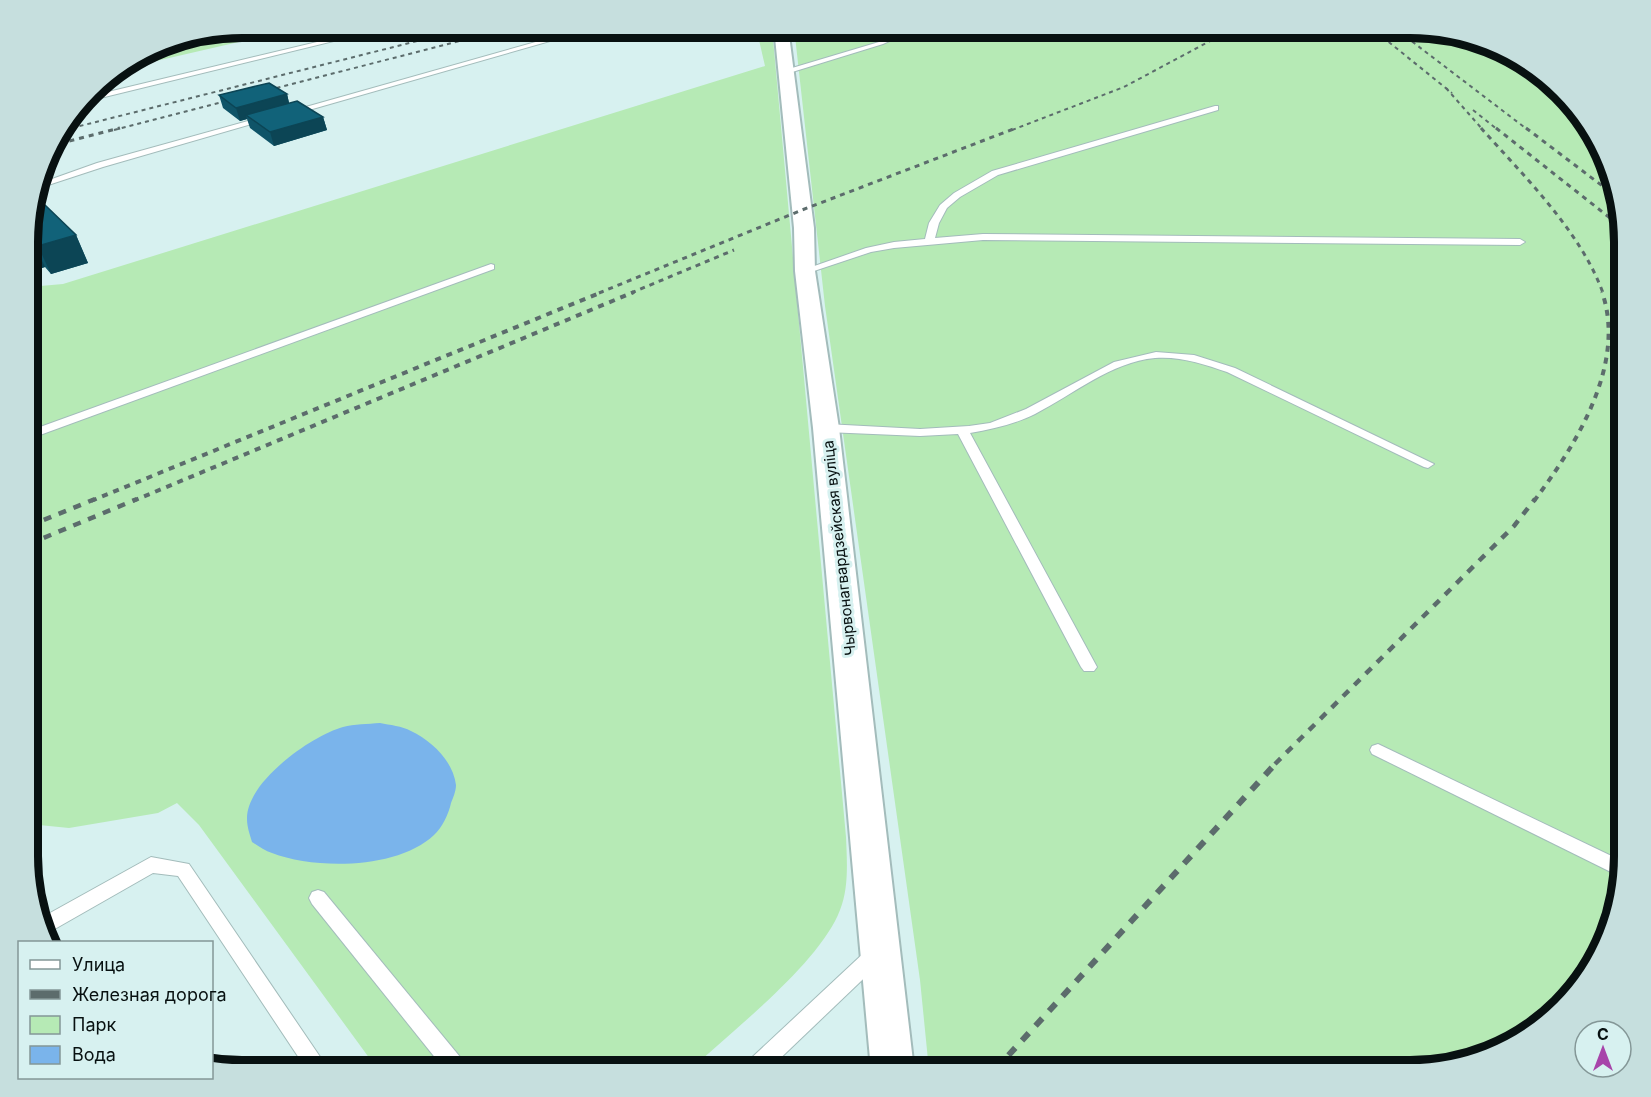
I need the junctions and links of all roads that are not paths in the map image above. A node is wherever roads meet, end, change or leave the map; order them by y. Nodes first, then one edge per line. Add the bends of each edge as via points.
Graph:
1 (342, 38) edge
2 (556, 38) edge
3 (782, 38) edge
4 (892, 38) edge
5 (786, 71) junction
6 (98, 97) edge
7 (1215, 108) dead end
8 (45, 184) edge
9 (930, 240) junction
10 (1520, 242) dead end
11 (491, 267) dead end
12 (805, 271) junction
13 (826, 428) junction
14 (962, 430) junction
15 (38, 432) edge
16 (1428, 464) dead end
17 (1089, 667) dead end
18 (1377, 750) dead end
19 (1613, 865) edge
20 (318, 898) dead end
21 (49, 923) edge
22 (882, 948) junction
23 (893, 1059) edge
24 (312, 1060) edge
25 (450, 1060) edge
26 (764, 1060) edge

1 - 6 lane
2 - 8 lane via 120,159
3 - 5 street, Чырвонагвардзейская вуліца
4 - 5 lane
5 - 12 street, Чырвонагвардзейская вуліца via 804,228
7 - 9 lane via 995,173 943,207
9 - 10 lane via 1030,237
9 - 12 lane via 869,250
11 - 15 lane
12 - 13 street, Чырвонагвардзейская вуліца
13 - 14 lane
13 - 22 street, Чырвонагвардзейская вуліца
14 - 16 lane via 1009,421 1132,359 1180,356 1227,369
14 - 17 lane
18 - 19 lane
20 - 25 lane
21 - 24 lane via 151,865 183,869
22 - 23 street, Чырвонагвардзейская вуліца
22 - 26 lane

